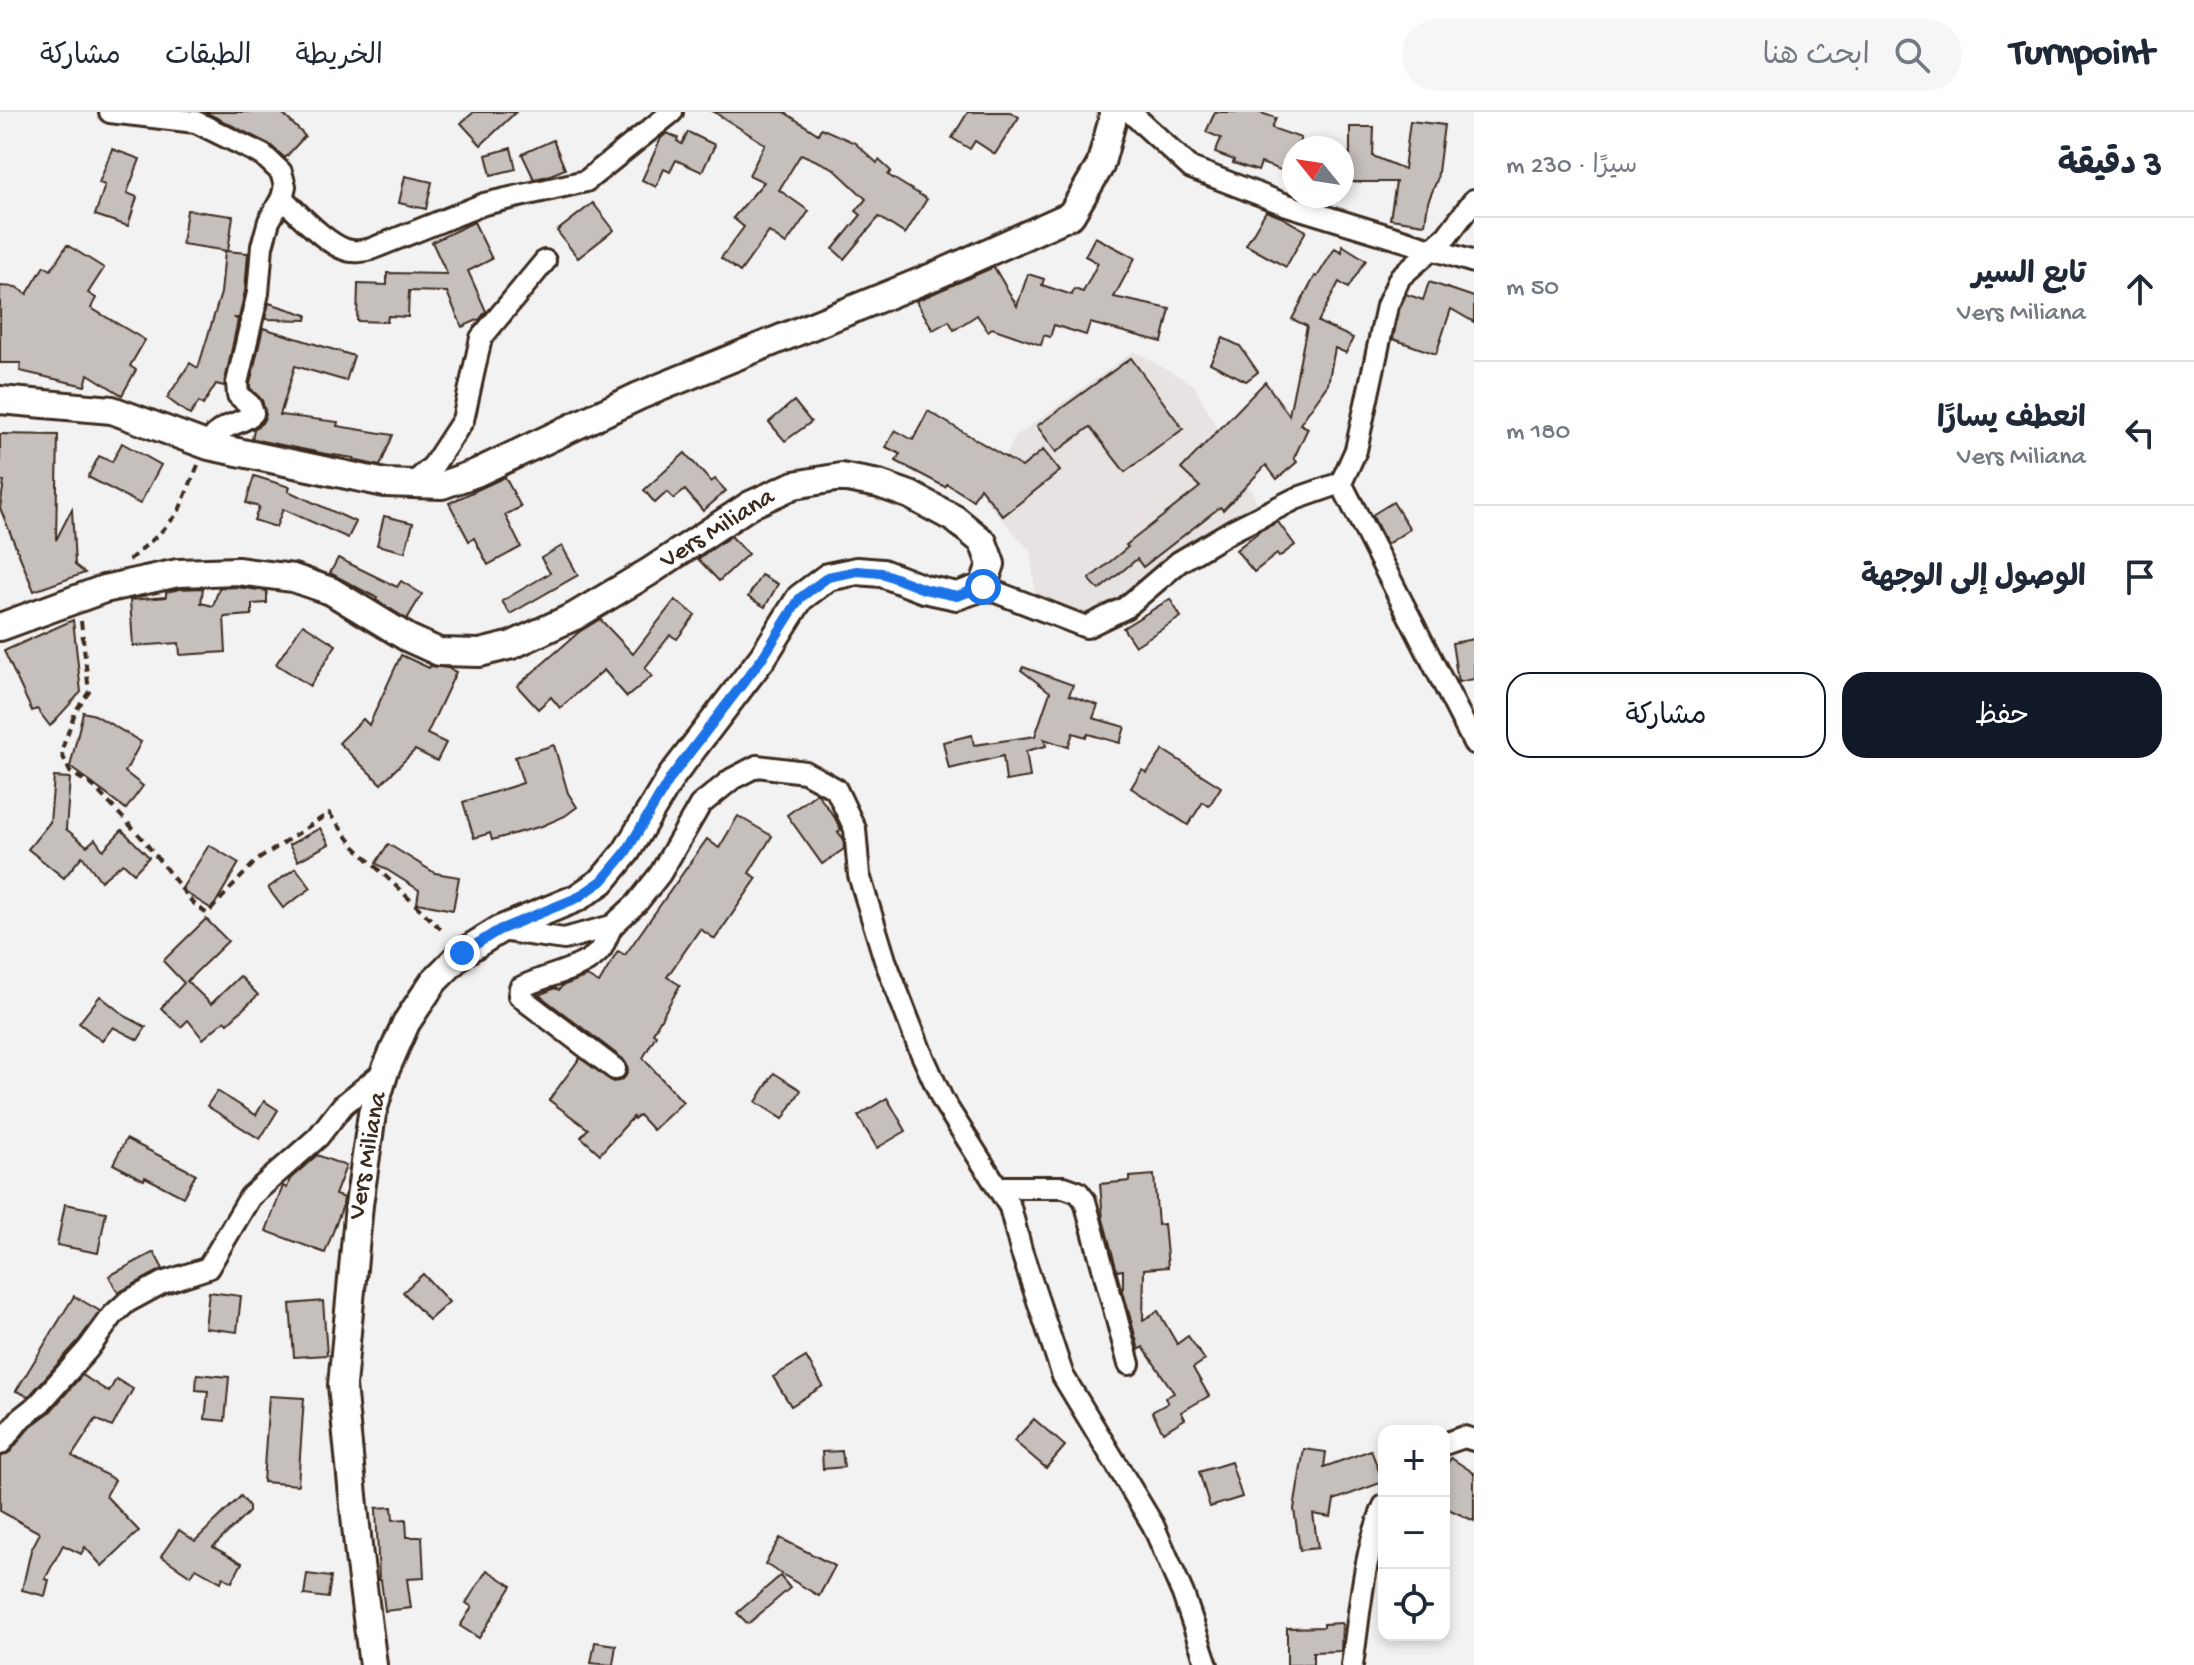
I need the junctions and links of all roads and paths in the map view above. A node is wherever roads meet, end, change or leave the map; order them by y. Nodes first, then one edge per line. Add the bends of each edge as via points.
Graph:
1 (110, 112) edge
2 (672, 112) edge
3 (1113, 112) edge
4 (1130, 112) edge
5 (282, 198) junction
6 (1474, 200) edge
7 (1433, 248) junction
8 (545, 261) dead end
9 (1474, 262) edge
10 (0, 400) edge
11 (209, 446) junction
12 (414, 483) junction
13 (1341, 483) junction
14 (129, 560) dead end
15 (983, 587) junction
16 (80, 613) dead end
17 (0, 627) edge
18 (1474, 743) edge
19 (612, 926) junction
20 (499, 930) junction
21 (445, 933) dead end
22 (615, 1069) dead end
23 (385, 1071) junction
24 (998, 1187) junction
25 (1129, 1364) dead end
26 (1474, 1440) edge
27 (1450, 1442) edge
28 (0, 1444) edge
29 (1378, 1519) edge
30 (373, 1665) edge
31 (1207, 1665) edge
32 (1352, 1665) edge

1 - 5 street via 196,122 263,155 281,172
2 - 5 street via 586,181 484,204 371,249 352,252 337,246
3 - 12 main road via 1100,166 1071,215 639,396 476,473 442,485
4 - 7 street via 1191,168 1284,204
5 - 11 street via 262,246 258,293 237,383 238,395 253,413 216,433
6 - 7 street
7 - 9 street
7 - 13 street via 1400,277 1387,306 1356,450
8 - 12 street via 481,338 463,420 433,466
10 - 11 main road via 112,410
11 - 12 main road via 385,483
11 - 14 path via 178,513
13 - 15 street via 1233,530 1179,562 1125,608 1086,627
13 - 18 street
15 - 17 main road, Vers Miliana via 991,564 983,542 955,519 910,495 841,477 794,485 750,505 575,616 512,645 480,653 439,652 331,591 293,578 237,571 178,573 104,589
15 - 20 main road, Vers Miliana via 957,596 882,573 828,577 800,598 602,881 577,898
16 - 21 path via 89,692 76,710 61,752 70,772 93,786 141,837 192,902 207,914 256,861 329,813 355,847
19 - 20 street via 564,939
19 - 22 street via 588,962 531,982 520,988 519,995
19 - 24 street via 660,874 700,805 732,779 757,766 805,772 836,789 855,829 859,875 920,1050 943,1101
20 - 23 main road, Vers Miliana via 462,953 434,981 406,1023
23 - 28 street via 250,1197 208,1268 127,1302
23 - 30 main road, Vers Miliana via 372,1114 359,1205 342,1385
24 - 25 street via 1064,1187 1085,1201
24 - 31 street via 1010,1207 1063,1376 1153,1525
26 - 27 street
29 - 32 street

